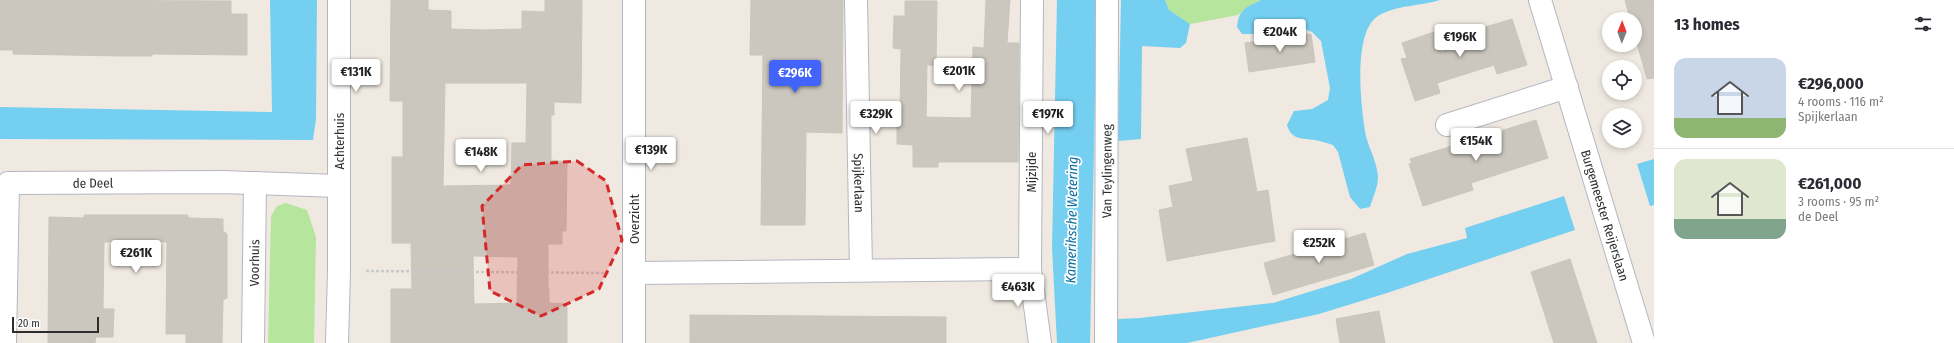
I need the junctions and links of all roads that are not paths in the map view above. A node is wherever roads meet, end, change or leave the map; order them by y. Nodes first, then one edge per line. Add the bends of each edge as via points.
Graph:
1 (339, 0) edge
2 (634, 0) edge
3 (856, 0) edge
4 (1032, 0) edge
5 (1107, 0) edge
6 (1540, 0) edge
7 (1566, 87) junction
8 (1447, 124) dead end
9 (255, 183) junction
10 (338, 186) junction
11 (1030, 269) junction
12 (861, 270) junction
13 (634, 273) junction
14 (6, 343) edge
15 (253, 343) edge
16 (338, 343) edge
17 (634, 343) edge
18 (1040, 343) edge
19 (1106, 343) edge
20 (1644, 343) edge

1 - 10 street, Achterhuis
2 - 13 street, Overzicht
3 - 12 street, Spijkerlaan
4 - 11 street, Mijzijde
5 - 19 street, Van Teylingenweg
6 - 7 street, Burgemeester Reijerslaan
7 - 8 street
7 - 20 street, Burgemeester Reijerslaan
9 - 10 street, de Deel
9 - 14 street, de Deel via 8,183
9 - 15 street, Voorhuis
10 - 16 street
11 - 12 street
11 - 18 street, Mijzijde
12 - 13 street
13 - 17 street, Overzicht

